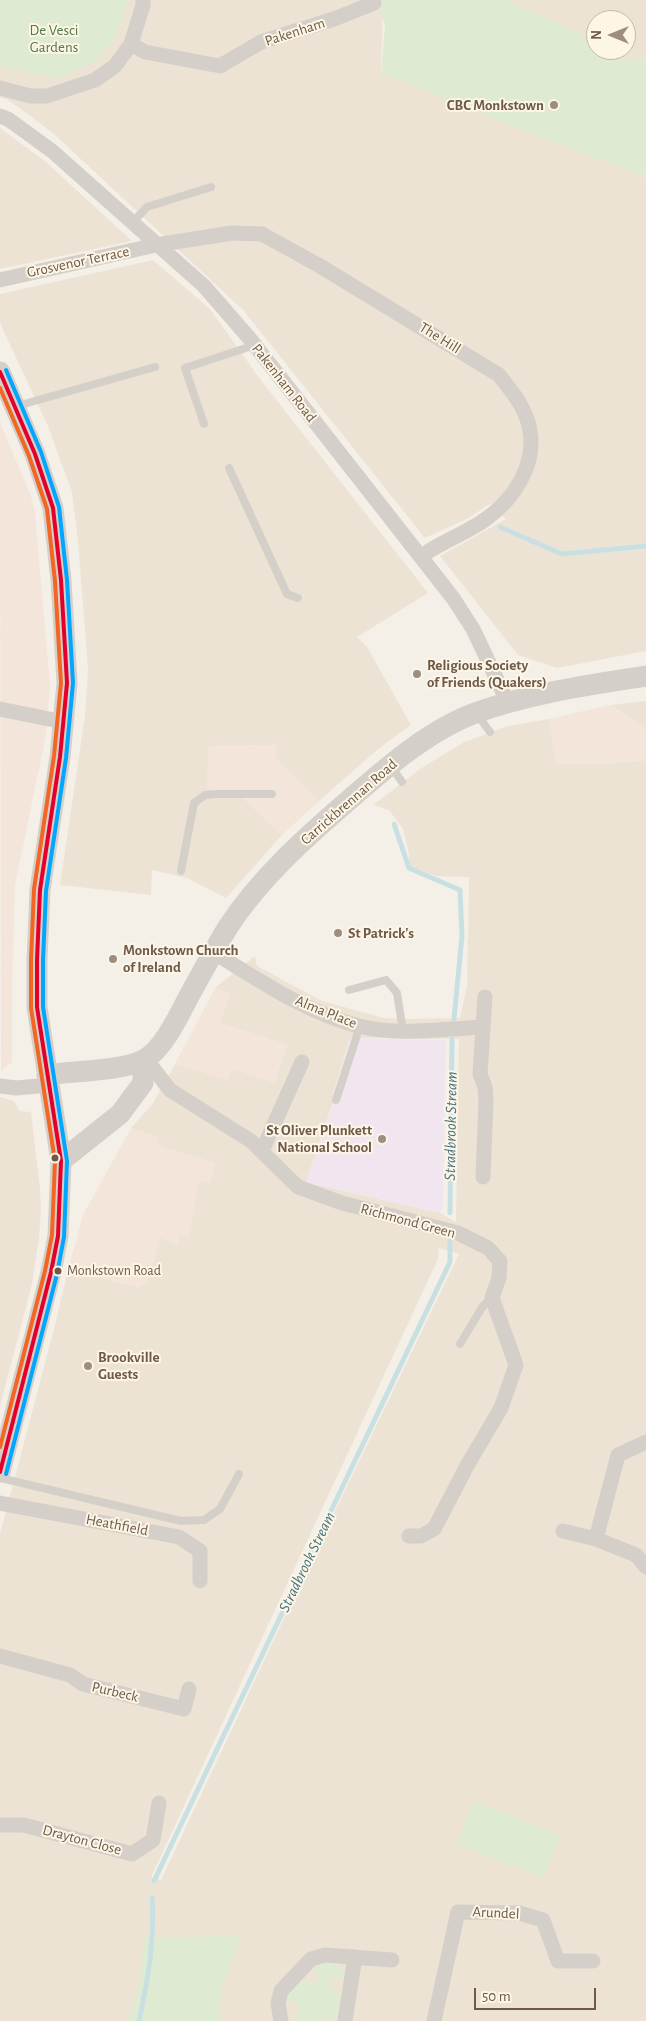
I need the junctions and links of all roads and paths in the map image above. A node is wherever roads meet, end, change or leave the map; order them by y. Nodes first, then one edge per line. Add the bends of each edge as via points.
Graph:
1 (143, 0) edge
2 (373, 0) edge
3 (131, 44) junction
4 (0, 88) edge
5 (0, 116) edge
6 (211, 187) dead end
7 (132, 223) junction
8 (156, 245) junction
9 (0, 280) edge
10 (255, 346) junction
11 (155, 367) dead end
12 (0, 372) edge
13 (15, 407) junction
14 (204, 424) dead end
15 (229, 468) dead end
16 (422, 557) junction
17 (298, 598) dead end
18 (646, 676) edge
19 (508, 702) junction
20 (0, 709) edge
21 (476, 712) junction
22 (64, 722) junction
23 (490, 732) dead end
24 (272, 794) dead end
25 (182, 871) dead end
26 (213, 952) junction
27 (350, 990) dead end
28 (484, 997) dead end
29 (360, 1026) junction
30 (482, 1027) junction
31 (403, 1031) junction
32 (146, 1059) junction
33 (302, 1062) dead end
34 (48, 1080) junction
35 (0, 1086) edge
36 (336, 1100) dead end
37 (262, 1151) junction
38 (61, 1161) junction
39 (483, 1177) dead end
40 (492, 1298) junction
41 (460, 1344) dead end
42 (646, 1442) edge
43 (0, 1472) edge
44 (239, 1474) dead end
45 (0, 1478) edge
46 (0, 1503) edge
47 (563, 1531) dead end
48 (409, 1536) dead end
49 (596, 1539) junction
50 (646, 1567) edge
51 (200, 1581) dead end
52 (0, 1656) edge
53 (189, 1689) dead end
54 (159, 1803) dead end
55 (0, 1825) edge
56 (356, 1957) junction
57 (392, 1960) dead end
58 (593, 1961) dead end
59 (281, 2021) edge
60 (345, 2021) edge
61 (434, 2021) edge

1 - 3 street
2 - 3 street, Pakenham via 374,3 334,19 261,42 220,66 145,52
3 - 4 street via 116,66 95,80 65,91 30,96
5 - 7 street, Pakenham Road via 52,150
6 - 7 lane via 147,207
7 - 8 street, Pakenham Road
8 - 9 street, Grosvenor Terrace
8 - 10 street, Pakenham Road via 204,286
8 - 16 street, The Hill via 232,233 262,234 369,294 498,375 518,400 531,432 529,456 522,478 512,496 486,519
10 - 14 lane via 185,368
10 - 16 street, Pakenham Road
11 - 13 lane
12 - 13 main road
13 - 22 main road via 53,508 64,624 67,683
15 - 17 lane via 287,594
16 - 19 street, Pakenham Road via 473,629
18 - 19 main road, Carrickbrennan Road
19 - 21 main road, Carrickbrennan Road
20 - 22 street
21 - 23 lane
21 - 26 main road, Carrickbrennan Road via 434,734 396,774 310,834 252,895
22 - 34 main road via 38,917 37,1007
24 - 25 lane via 217,794 194,802
26 - 29 street, Alma Place via 282,995
26 - 32 main road, Carrickbrennan Road via 173,1024
27 - 31 lane via 386,980 397,993
28 - 30 street
29 - 31 street, Alma Place
29 - 36 lane
30 - 31 street, Alma Place
30 - 39 street via 480,1074 486,1101
32 - 34 main road via 129,1066
32 - 37 street, Richmond Green via 170,1090 250,1140
32 - 38 main road via 143,1083 120,1114
33 - 37 street
34 - 35 street
34 - 38 main road
37 - 40 street, Richmond Green via 298,1186 342,1203 458,1233 488,1248 500,1261
38 - 43 main road via 56,1254
40 - 41 lane via 483,1306
40 - 48 street via 516,1365 501,1408 434,1529 421,1536
42 - 49 street via 618,1455
44 - 45 lane via 220,1510 204,1520 188,1521 98,1503
46 - 51 street, Heathfield via 179,1537 200,1551
47 - 49 street
49 - 50 street via 636,1555
52 - 53 street, Purbeck via 70,1676 83,1684 184,1709
54 - 55 street, Drayton Close via 153,1840 132,1854 24,1824
56 - 57 street
56 - 59 street via 325,1955 311,1959 281,1991 278,2003
56 - 60 street
58 - 61 street, Arundel via 558,1961 544,1920 519,1913 458,1912

